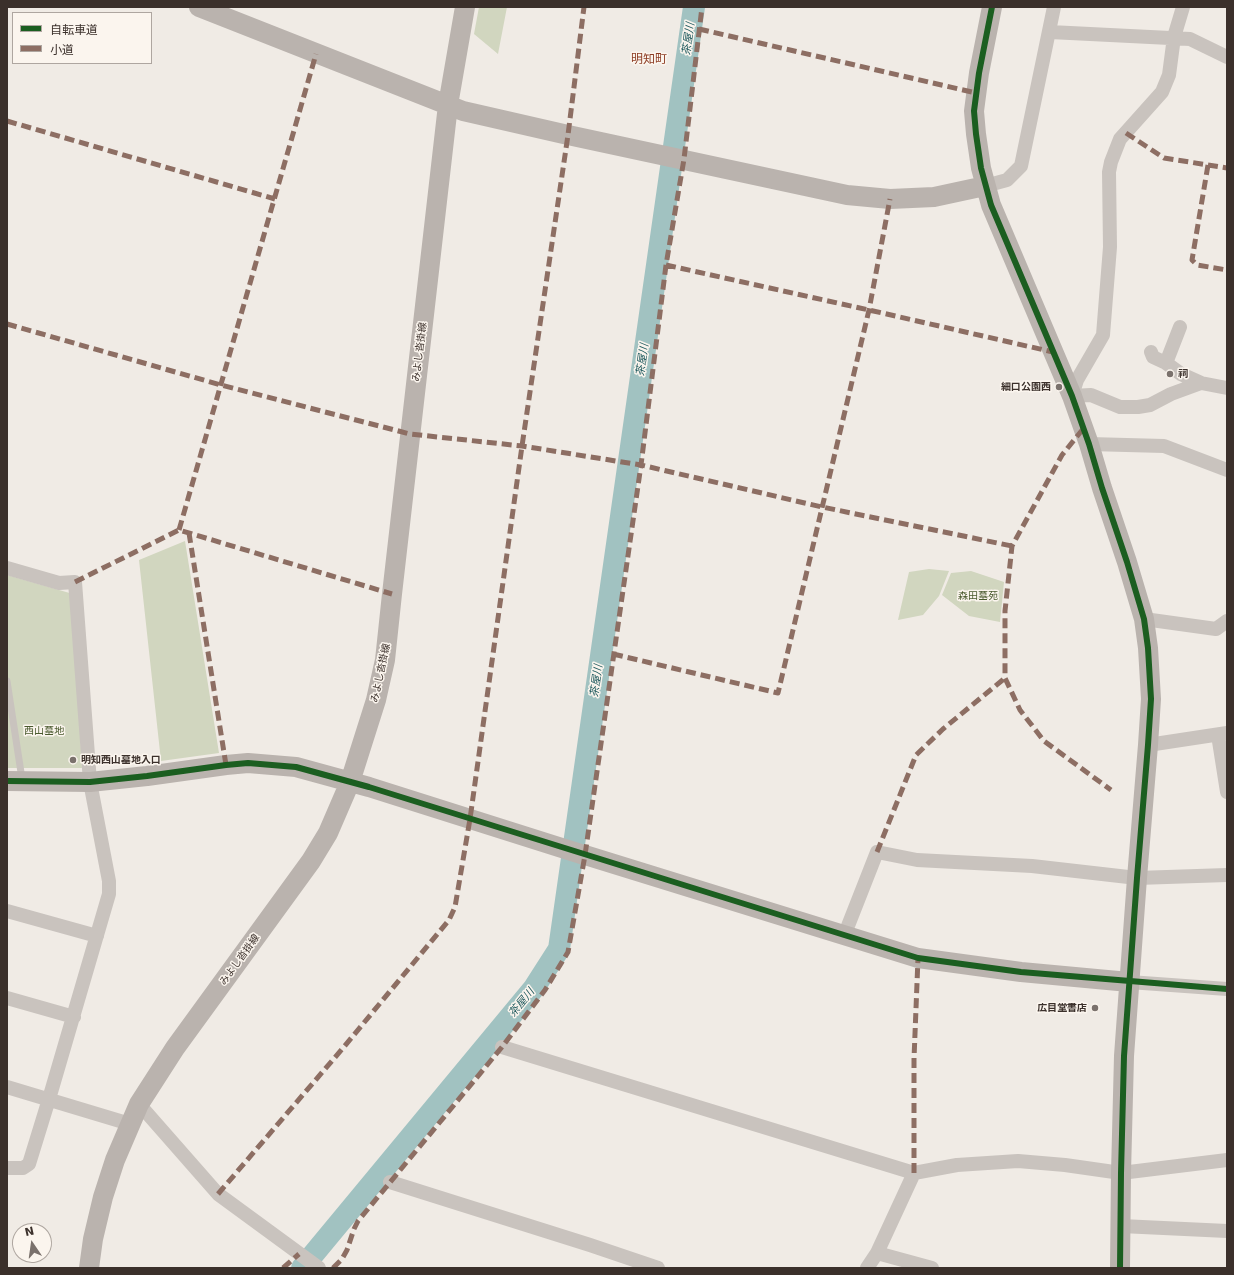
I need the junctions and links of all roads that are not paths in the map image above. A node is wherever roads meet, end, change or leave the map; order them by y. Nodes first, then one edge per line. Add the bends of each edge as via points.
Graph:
1 (199, 7) edge
2 (465, 7) edge
3 (992, 7) edge
4 (1054, 7) edge
5 (1183, 7) edge
6 (1050, 32) junction
7 (1174, 37) junction
8 (1227, 57) edge
9 (448, 105) junction
10 (985, 186) junction
11 (1180, 327) dead end
12 (1151, 352) dead end
13 (1166, 363) junction
14 (1201, 383) junction
15 (1226, 384) edge
16 (1072, 396) junction
17 (1089, 444) junction
18 (1227, 470) edge
19 (7, 568) edge
20 (1144, 619) junction
21 (1227, 621) edge
22 (7, 681) edge
23 (1223, 734) edge
24 (1148, 745) junction
25 (15, 781) edge
26 (90, 782) junction
27 (350, 782) junction
28 (1227, 792) edge
29 (1227, 875) edge
30 (1137, 878) junction
31 (7, 911) edge
32 (97, 936) junction
33 (844, 936) junction
34 (1129, 982) junction
35 (1227, 989) edge
36 (7, 998) edge
37 (74, 1017) junction
38 (502, 1046) dead end
39 (7, 1087) edge
40 (49, 1099) junction
41 (140, 1104) junction
42 (130, 1124) junction
43 (1227, 1160) edge
44 (7, 1168) edge
45 (914, 1173) junction
46 (1121, 1173) junction
47 (390, 1182) dead end
48 (1120, 1226) junction
49 (1227, 1231) edge
50 (877, 1253) junction
51 (89, 1268) edge
52 (319, 1268) edge
53 (658, 1268) edge
54 (867, 1268) edge
55 (932, 1268) edge
56 (1120, 1268) edge

1 - 9 street
2 - 9 street, みよし沓掛線
3 - 10 street via 974,111
4 - 6 street
5 - 7 street
6 - 7 street
6 - 10 street via 1021,166 1007,180
7 - 8 street via 1190,38
7 - 16 street via 1169,75 1162,92 1120,139 1111,162 1110,247 1103,335 1077,380
9 - 10 street via 568,135 847,195 883,198 934,197
9 - 27 street, みよし沓掛線 via 386,660
10 - 16 street
11 - 13 street
12 - 13 street via 1153,357
13 - 14 street via 1181,374
14 - 15 street
14 - 16 street via 1150,405 1138,407 1120,407 1091,395
16 - 17 street
17 - 18 street via 1164,446
17 - 20 street
19 - 26 street via 59,583 75,582
20 - 21 street via 1216,629
20 - 24 street via 1151,699
22 - 25 lane
23 - 24 street
23 - 28 street
24 - 30 street
25 - 26 street
26 - 27 street via 248,763 296,767
26 - 32 street via 109,881 109,894
27 - 33 street
27 - 41 street, みよし沓掛線 via 328,833 311,861 175,1048
29 - 30 street
30 - 33 street via 1032,866 917,860 878,852
30 - 34 street
31 - 32 street
32 - 37 street
33 - 34 street via 918,958 1021,972
34 - 35 street
34 - 46 street
36 - 37 street
37 - 40 street
38 - 45 street
39 - 40 street
40 - 42 street
40 - 44 street via 29,1164 23,1168
41 - 42 street, みよし沓掛線
41 - 52 street via 218,1194
42 - 51 street, みよし沓掛線 via 102,1197
43 - 46 street
45 - 46 street via 957,1165 1018,1161
45 - 50 street
46 - 48 street
47 - 53 street
48 - 49 street
48 - 56 street
50 - 54 street
50 - 55 street

